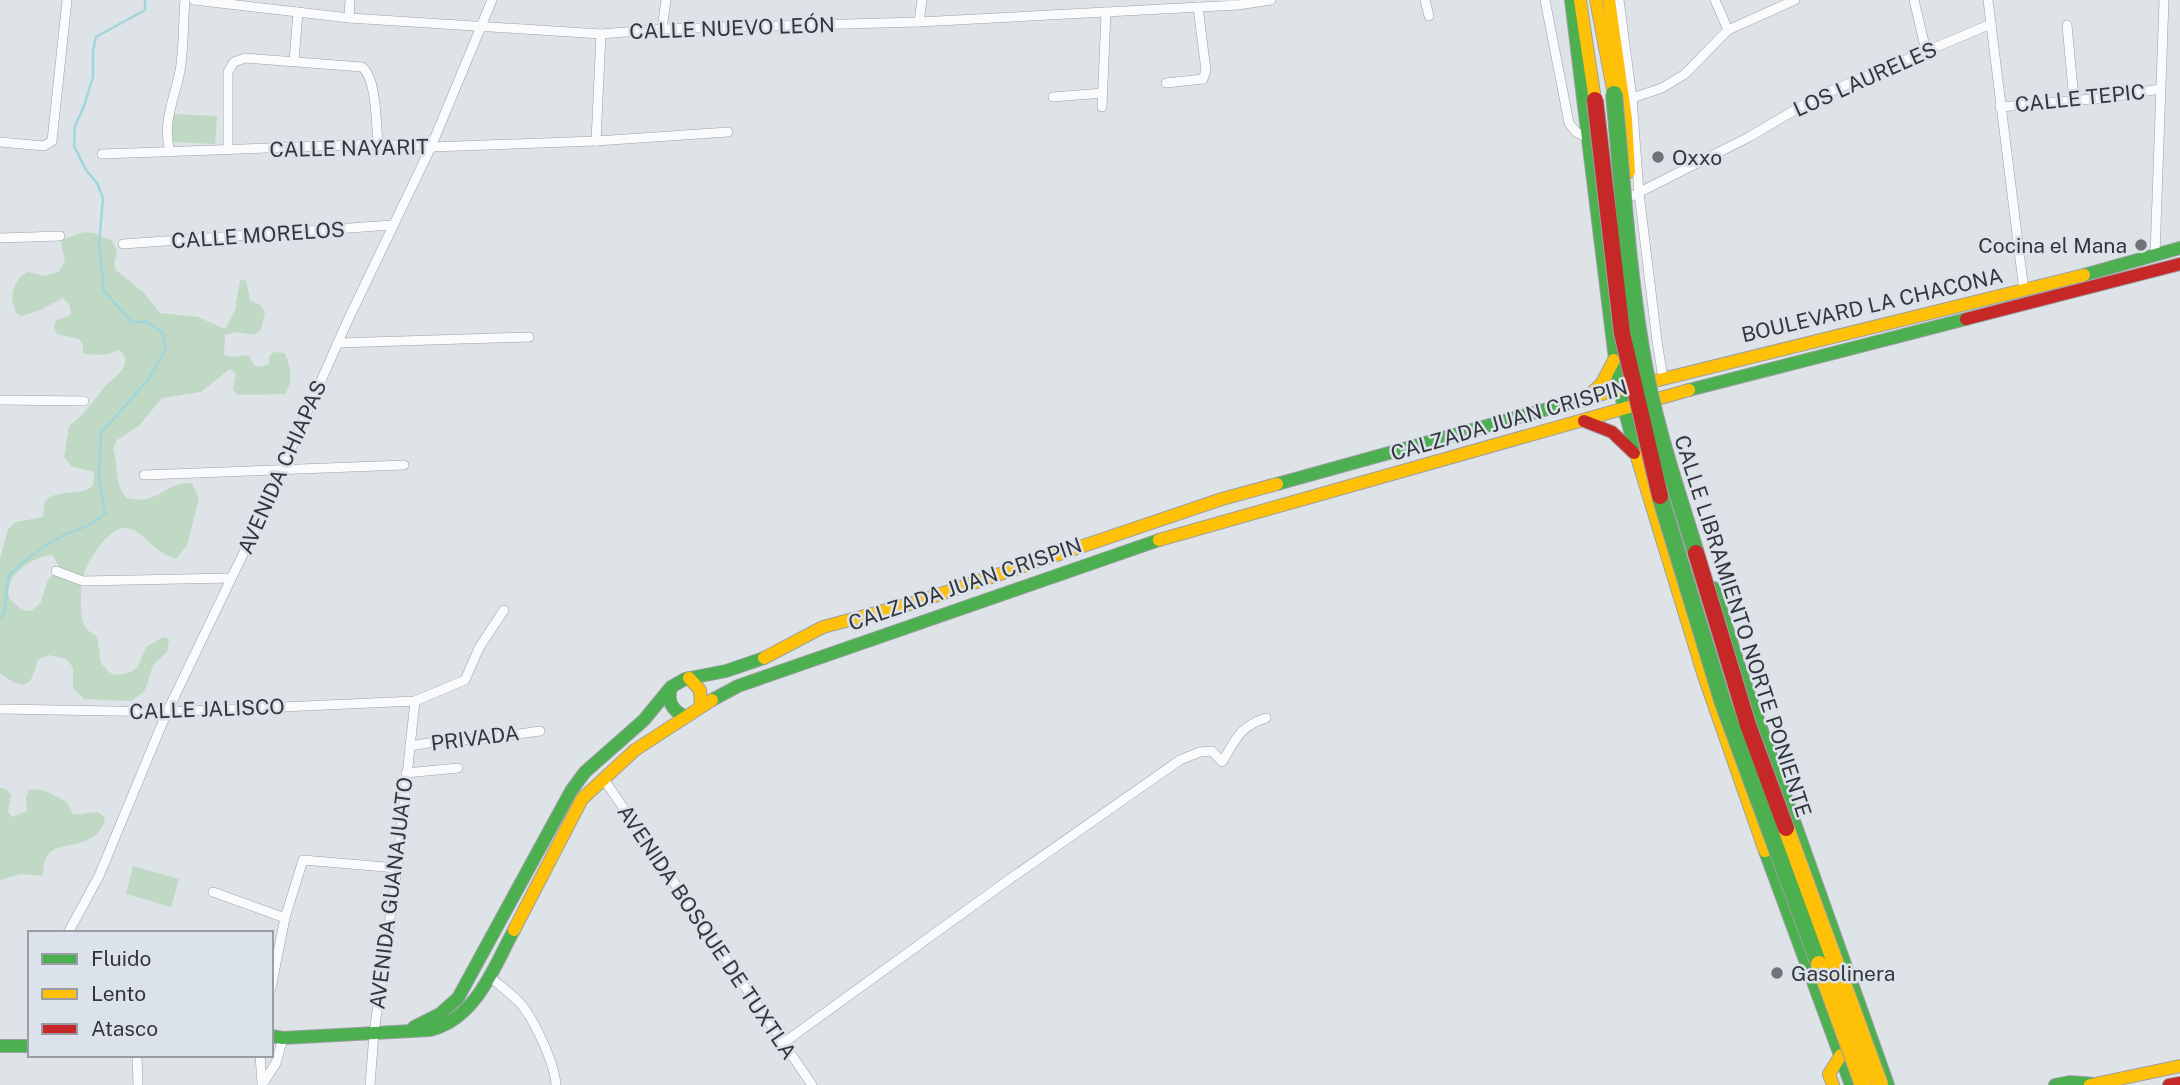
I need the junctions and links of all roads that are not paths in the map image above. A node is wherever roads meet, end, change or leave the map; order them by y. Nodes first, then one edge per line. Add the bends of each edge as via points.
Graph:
1 (67, 0) edge
2 (185, 0) edge
3 (194, 0) edge
4 (350, 0) edge
5 (492, 0) edge
6 (666, 0) edge
7 (922, 0) edge
8 (1271, 0) edge
9 (1425, 0) edge
10 (1545, 0) edge
11 (1571, 0) edge
12 (1598, 0) edge
13 (1619, 0) edge
14 (1715, 0) edge
15 (1795, 0) edge
16 (1914, 0) edge
17 (1988, 0) edge
18 (2164, 0) edge
19 (1240, 3) edge
20 (1158, 5) edge
21 (1198, 8) junction
22 (298, 12) junction
23 (1106, 12) junction
24 (1429, 16) dead end
25 (349, 18) junction
26 (919, 22) junction
27 (1991, 24) junction
28 (2067, 25) dead end
29 (481, 26) junction
30 (662, 29) junction
31 (1728, 30) junction
32 (601, 34) junction
33 (1926, 51) junction
34 (295, 61) junction
35 (1166, 83) dead end
36 (2160, 89) junction
37 (1103, 93) junction
38 (1053, 97) dead end
39 (1632, 98) junction
40 (2074, 100) junction
41 (1102, 107) dead end
42 (2000, 107) junction
43 (728, 132) dead end
44 (1588, 138) junction
45 (596, 141) junction
46 (0, 142) edge
47 (378, 144) junction
48 (431, 147) junction
49 (228, 150) junction
50 (170, 152) junction
51 (102, 154) dead end
52 (1634, 195) junction
53 (392, 225) junction
54 (61, 236) dead end
55 (0, 238) edge
56 (123, 244) dead end
57 (2180, 248) edge
58 (2155, 255) junction
59 (2180, 264) edge
60 (2015, 298) junction
61 (529, 337) dead end
62 (338, 343) junction
63 (1615, 359) junction
64 (1659, 379) junction
65 (1694, 389) joint
66 (1619, 390) junction
67 (0, 400) edge
68 (1658, 400) junction
69 (84, 401) dead end
70 (1584, 401) junction
71 (1623, 410) junction
72 (1584, 421) junction
73 (1638, 458) junction
74 (404, 465) dead end
75 (282, 471) junction
76 (144, 475) dead end
77 (56, 571) dead end
78 (231, 578) junction
79 (504, 610) dead end
80 (689, 678) junction
81 (671, 687) junction
82 (415, 701) junction
83 (701, 706) junction
84 (0, 709) edge
85 (167, 712) junction
86 (684, 716) junction
87 (1266, 718) dead end
88 (540, 731) dead end
89 (410, 746) junction
90 (458, 768) dead end
91 (406, 774) junction
92 (603, 778) junction
93 (397, 868) junction
94 (214, 892) dead end
95 (285, 918) junction
96 (69, 931) edge
97 (489, 976) junction
98 (273, 978) edge
99 (401, 1031) junction
100 (374, 1034) junction
101 (277, 1037) edge
102 (782, 1044) junction
103 (0, 1046) edge
104 (28, 1046) edge
105 (1877, 1053) junction
106 (1841, 1055) junction
107 (137, 1057) edge
108 (260, 1057) edge
109 (2180, 1066) edge
110 (2180, 1083) edge
111 (262, 1084) edge
112 (2092, 1084) edge
113 (138, 1085) edge
114 (370, 1085) edge
115 (556, 1085) edge
116 (812, 1085) edge
117 (1833, 1085) edge
118 (1852, 1085) edge
119 (1863, 1085) edge
120 (1880, 1085) edge
121 (1888, 1085) edge
122 (1899, 1085) edge
123 (2054, 1085) edge
124 (2169, 1085) edge

1 - 46 street via 52,141 44,146
2 - 50 street via 180,70 166,122
3 - 22 street, CALLE NUEVO LEÓN
4 - 25 street
5 - 29 street, AVENIDA CHIAPAS
6 - 30 street
7 - 26 street
8 - 19 street, CALLE NUEVO LEÓN
9 - 24 street
10 - 44 street via 1569,123
11 - 44 main road
12 - 52 main road, CALLE LIBRAMIENTO NORTE PONIENTE via 1626,118
12 - 119 main road, CALLE LIBRAMIENTO NORTE PONIENTE, bridge via 1595,100 1622,333 1648,457 1723,703
12 - 120 main road, CALLE LIBRAMIENTO NORTE PONIENTE, bridge via 1614,94 1634,302 1659,433 1748,724
13 - 39 street
14 - 31 street
15 - 31 street
16 - 33 street
17 - 27 street
18 - 36 street
19 - 21 street, CALLE NUEVO LEÓN
20 - 21 street, CALLE NUEVO LEÓN
20 - 23 street, CALLE NUEVO LEÓN
21 - 35 street via 1206,71 1203,79
22 - 25 street, CALLE NUEVO LEÓN
22 - 34 street
23 - 26 street, CALLE NUEVO LEÓN
23 - 37 street
25 - 29 street, CALLE NUEVO LEÓN
26 - 30 street, CALLE NUEVO LEÓN
27 - 33 street, LOS LAURELES
27 - 42 street
28 - 40 street
29 - 32 street, CALLE NUEVO LEÓN
29 - 48 street, AVENIDA CHIAPAS
30 - 32 street, CALLE NUEVO LEÓN
31 - 39 street via 1685,74
32 - 45 street
33 - 52 street, LOS LAURELES via 1817,97
34 - 47 street via 356,65 367,71
34 - 49 street via 245,58 230,66
36 - 40 street, CALLE TEPIC
36 - 58 street
37 - 38 street
37 - 41 street
39 - 52 street
40 - 42 street, CALLE TEPIC
42 - 60 street
43 - 45 street, CALLE NAYARIT
44 - 63 main road
45 - 48 street, CALLE NAYARIT
47 - 48 street, CALLE NAYARIT
47 - 49 street, CALLE NAYARIT
48 - 53 street, AVENIDA CHIAPAS
49 - 50 street, CALLE NAYARIT
50 - 51 street, CALLE NAYARIT
52 - 64 main road, CALLE LIBRAMIENTO NORTE PONIENTE via 1645,331
53 - 56 street, CALLE MORELOS
53 - 62 street, AVENIDA CHIAPAS
54 - 55 street
57 - 58 main road, BOULEVARD LA CHACONA
58 - 60 main road, BOULEVARD LA CHACONA
59 - 60 main road, BOULEVARD LA CHACONA
60 - 64 main road, BOULEVARD LA CHACONA via 1855,330
60 - 65 main road, BOULEVARD LA CHACONA
61 - 62 street
62 - 75 street, AVENIDA CHIAPAS
63 - 66 main road
63 - 70 main road via 1600,387
64 - 66 main road, CALZADA JUAN CRISPIN
64 - 68 main road, CALLE LIBRAMIENTO NORTE PONIENTE
65 - 68 main road, CALZADA JUAN CRISPIN
66 - 70 main road, CALZADA JUAN CRISPIN
66 - 71 main road
67 - 69 street
68 - 71 main road, CALZADA JUAN CRISPIN
68 - 105 main road, CALLE LIBRAMIENTO NORTE PONIENTE via 1739,666
70 - 80 main road, CALZADA JUAN CRISPIN via 1222,499 917,601 823,627 767,657
71 - 72 main road, CALZADA JUAN CRISPIN
71 - 73 main road
72 - 73 main road via 1606,427 1625,440
72 - 83 main road, CALZADA JUAN CRISPIN via 1180,533 772,673
73 - 106 main road via 1717,717
74 - 75 street
75 - 76 street
75 - 78 street, AVENIDA CHIAPAS
77 - 78 street via 83,581
78 - 85 street, AVENIDA CHIAPAS
79 - 82 street via 464,680
80 - 81 main road, CALZADA JUAN CRISPIN
80 - 83 main road via 700,690
81 - 86 main road via 670,705
81 - 99 main road, CALZADA JUAN CRISPIN via 644,720 584,772 458,998 424,1024
82 - 85 street, CALLE JALISCO
82 - 89 street, AVENIDA GUANAJUATO
83 - 86 main road, CALZADA JUAN CRISPIN
84 - 85 street, CALLE JALISCO
85 - 96 street, AVENIDA CHIAPAS via 99,876
86 - 92 main road, CALZADA JUAN CRISPIN
87 - 102 street via 1241,731 1222,762 1212,751 1180,760
88 - 89 street, PRIVADA
89 - 91 street, AVENIDA GUANAJUATO
90 - 91 street
91 - 93 street, AVENIDA GUANAJUATO
92 - 97 main road, CALZADA JUAN CRISPIN via 582,799
92 - 102 street, AVENIDA BOSQUE DE TUXTLA
93 - 95 street via 303,860
93 - 100 street, AVENIDA GUANAJUATO
94 - 95 street
95 - 98 street
97 - 99 main road, CALZADA JUAN CRISPIN via 466,1011 443,1028
97 - 115 street via 520,1003 545,1045
99 - 100 main road, CALZADA JUAN CRISPIN
100 - 101 main road, CALZADA JUAN CRISPIN
100 - 114 street, AVENIDA GUANAJUATO
101 - 111 street via 276,1063
102 - 116 street, AVENIDA BOSQUE DE TUXTLA
103 - 104 main road
105 - 121 main road, CALLE LIBRAMIENTO NORTE PONIENTE
105 - 122 main road
106 - 117 main road via 1829,1074
106 - 118 main road
107 - 113 street
108 - 111 street
109 - 112 main road
110 - 124 main road
112 - 123 main road

